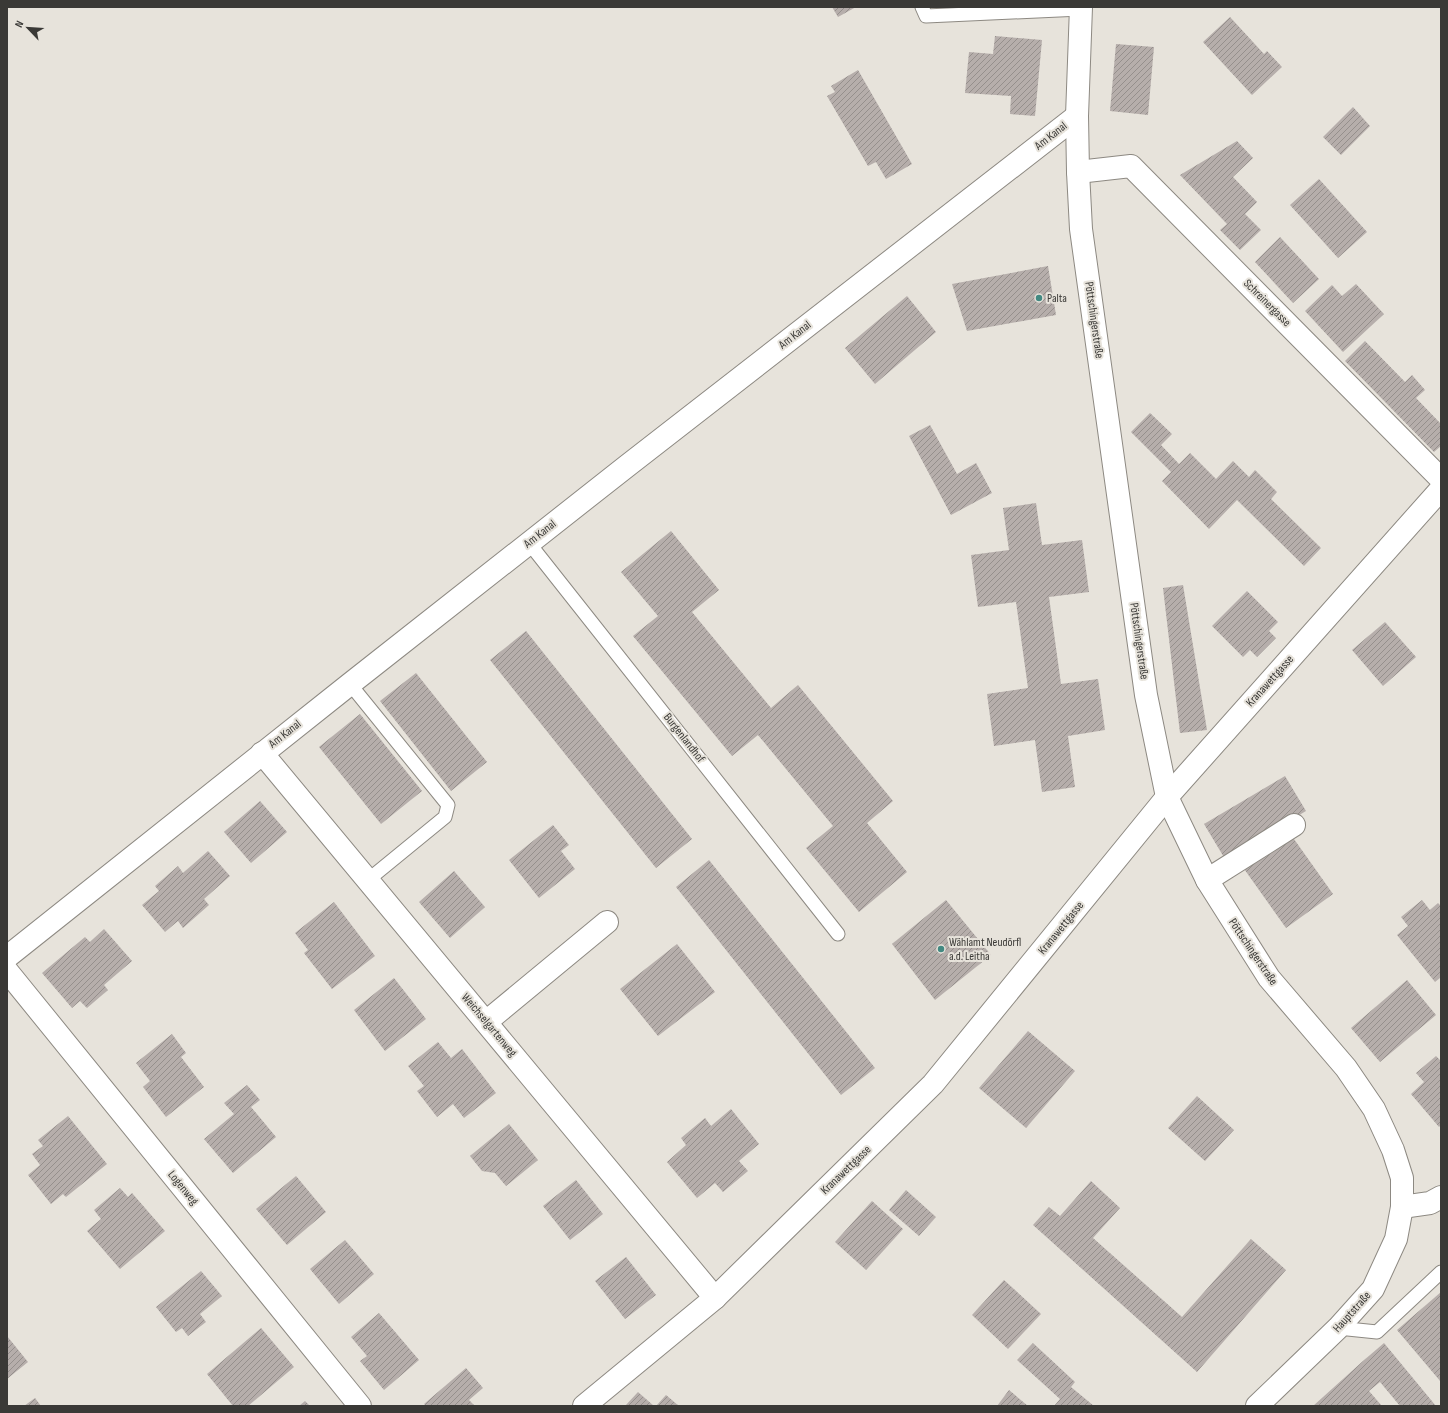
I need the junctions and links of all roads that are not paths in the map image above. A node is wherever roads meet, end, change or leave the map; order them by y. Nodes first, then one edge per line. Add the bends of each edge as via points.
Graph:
1 (922, 7) edge
2 (1081, 8) edge
3 (1077, 116) junction
4 (1078, 172) junction
5 (1441, 479) edge
6 (1441, 489) edge
7 (529, 543) junction
8 (350, 684) junction
9 (262, 753) junction
10 (1168, 797) junction
11 (1294, 825) dead end
12 (368, 880) junction
13 (1207, 880) junction
14 (607, 922) dead end
15 (838, 934) dead end
16 (7, 957) edge
17 (7, 970) edge
18 (486, 1022) junction
19 (1441, 1197) edge
20 (1402, 1207) junction
21 (1441, 1272) edge
22 (715, 1298) junction
23 (1338, 1328) junction
24 (360, 1406) edge
25 (584, 1406) edge
26 (1257, 1406) edge

1 - 2 lane via 926,16
2 - 3 street, Pöttschingerstraße
3 - 4 street, Pöttschingerstraße
3 - 7 street, Am Kanal
4 - 5 street, Schreinergasse via 1131,166
4 - 10 street, Pöttschingerstraße via 1082,236 1146,695
6 - 10 street, Kranawettgasse
7 - 8 street, Am Kanal
7 - 15 lane, Burgenlandhof
8 - 9 street, Am Kanal
8 - 12 lane via 448,805 445,817
9 - 12 street, Weichselgartenweg
9 - 16 street, Am Kanal
10 - 13 street, Pöttschingerstraße
10 - 22 street, Kranawettgasse via 934,1084
11 - 13 street
12 - 18 street, Weichselgartenweg
13 - 20 street, Pöttschingerstraße via 1269,978 1346,1068 1374,1109 1393,1150 1402,1178
14 - 18 street
17 - 24 street, Logenweg
18 - 22 street, Weichselgartenweg
19 - 20 street via 1430,1203
20 - 23 street, Hauptstraße via 1396,1239 1373,1289
21 - 23 lane via 1377,1332
22 - 25 street, Kranawettgasse
23 - 26 street, Hauptstraße

